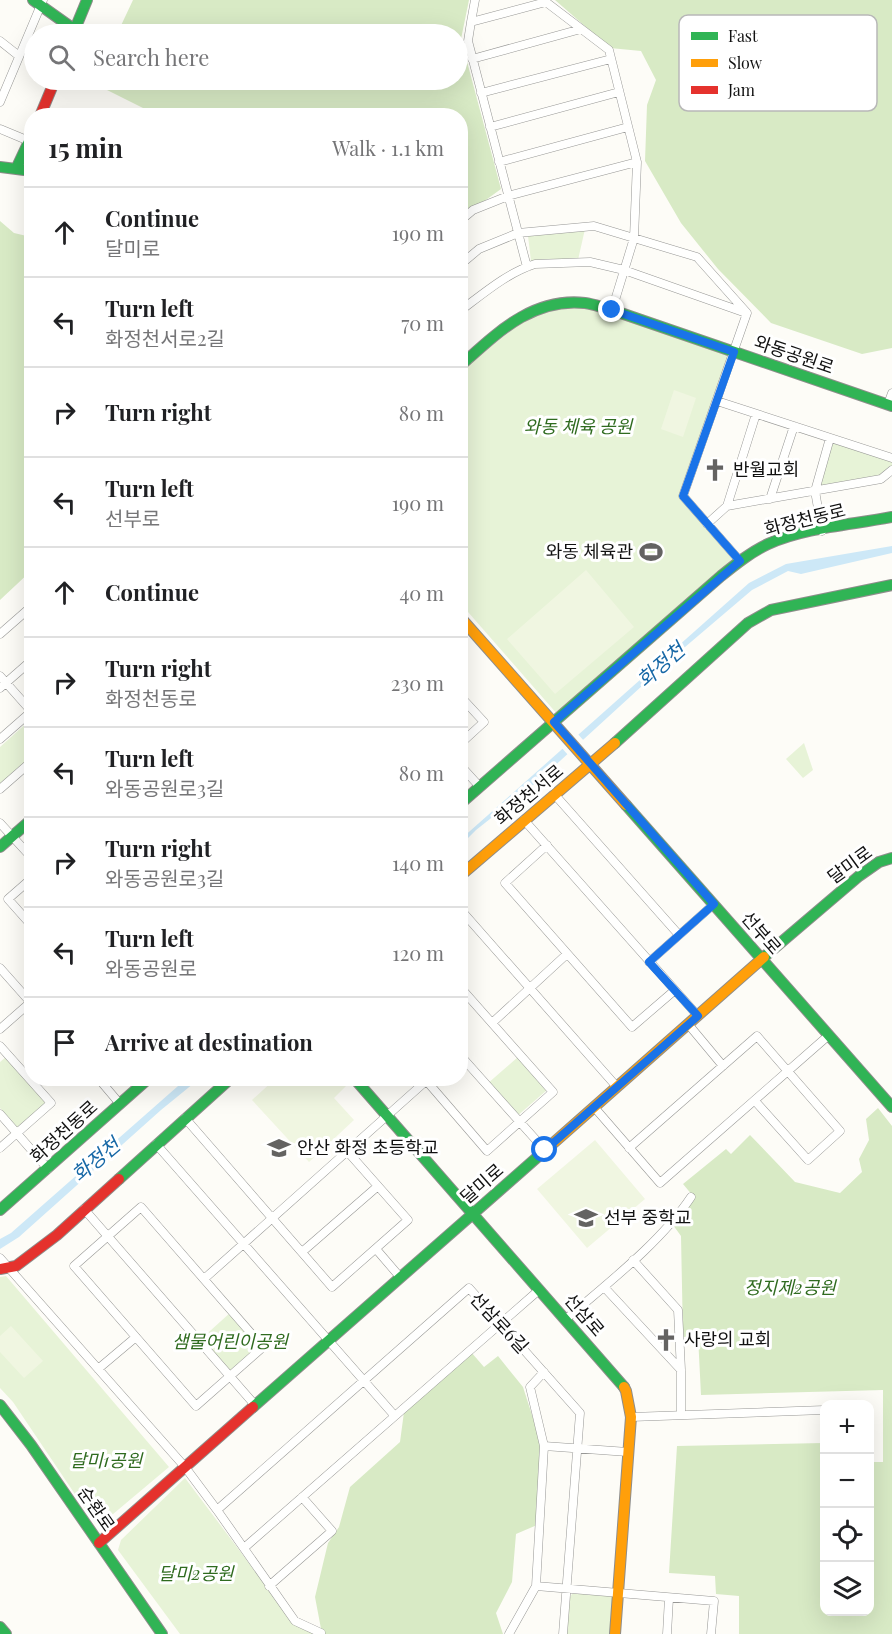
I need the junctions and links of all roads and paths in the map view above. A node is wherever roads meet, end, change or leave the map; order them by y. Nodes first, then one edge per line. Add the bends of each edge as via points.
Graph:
1 (87, 0) edge
2 (475, 0) edge
3 (545, 1) edge
4 (39, 2) edge
5 (471, 22) junction
6 (31, 24) edge
7 (65, 24) edge
8 (77, 24) edge
9 (581, 29) junction
10 (0, 41) edge
11 (24, 42) edge
12 (19, 56) junction
13 (472, 58) junction
14 (611, 59) junction
15 (51, 90) edge
16 (619, 92) junction
17 (481, 93) junction
18 (1, 99) edge
19 (43, 108) edge
20 (490, 127) junction
21 (628, 127) junction
22 (0, 129) edge
23 (24, 136) edge
24 (24, 151) edge
25 (500, 162) junction
26 (637, 162) junction
27 (0, 167) edge
28 (16, 169) junction
29 (24, 170) edge
30 (508, 196) junction
31 (468, 214) edge
32 (518, 232) junction
33 (634, 238) junction
34 (468, 258) edge
35 (527, 267) junction
36 (624, 270) junction
37 (468, 305) edge
38 (612, 310) junction
39 (747, 313) junction
40 (734, 352) junction
41 (468, 359) edge
42 (892, 393) edge
43 (717, 401) junction
44 (890, 405) edge
45 (756, 414) junction
46 (794, 426) junction
47 (830, 438) junction
48 (892, 458) edge
49 (892, 470) edge
50 (815, 491) junction
51 (770, 499) junction
52 (727, 506) junction
53 (892, 517) edge
54 (707, 524) junction
55 (822, 531) junction
56 (740, 561) junction
57 (892, 585) edge
58 (24, 616) edge
59 (468, 628) edge
60 (0, 634) edge
61 (24, 666) edge
62 (2, 682) edge
63 (24, 704) edge
64 (468, 705) edge
65 (24, 717) edge
66 (554, 722) junction
67 (468, 737) edge
68 (0, 739) edge
69 (591, 764) junction
70 (24, 768) edge
71 (468, 774) edge
72 (480, 787) junction
73 (0, 789) edge
74 (555, 795) junction
75 (468, 797) edge
76 (524, 820) junction
77 (0, 823) edge
78 (24, 826) edge
79 (12, 837) junction
80 (547, 845) junction
81 (0, 848) edge
82 (24, 850) edge
83 (892, 858) edge
84 (468, 869) edge
85 (24, 885) edge
86 (714, 904) junction
87 (24, 917) edge
88 (468, 918) edge
89 (679, 935) junction
90 (567, 954) junction
91 (762, 959) junction
92 (649, 962) junction
93 (0, 968) edge
94 (530, 988) junction
95 (675, 990) junction
96 (24, 994) edge
97 (468, 996) edge
98 (24, 1008) edge
99 (698, 1016) junction
100 (492, 1023) junction
101 (688, 1024) junction
102 (0, 1029) edge
103 (829, 1035) junction
104 (0, 1046) edge
105 (468, 1064) edge
106 (723, 1066) junction
107 (788, 1071) junction
108 (24, 1073) edge
109 (36, 1086) edge
110 (105, 1086) edge
111 (140, 1086) edge
112 (222, 1086) edge
113 (361, 1086) edge
114 (419, 1086) edge
115 (430, 1086) edge
116 (617, 1087) junction
117 (755, 1101) junction
118 (120, 1104) junction
119 (594, 1107) junction
120 (892, 1107) edge
121 (0, 1114) edge
122 (386, 1117) junction
123 (185, 1119) junction
124 (520, 1122) junction
125 (16, 1133) junction
126 (156, 1144) junction
127 (0, 1148) edge
128 (629, 1148) junction
129 (545, 1150) junction
130 (347, 1151) junction
131 (48, 1169) junction
132 (378, 1186) junction
133 (691, 1197) dead end
134 (84, 1209) junction
135 (0, 1210) edge
136 (472, 1214) junction
137 (272, 1218) junction
138 (108, 1236) junction
139 (243, 1244) junction
140 (376, 1249) junction
141 (302, 1252) junction
142 (0, 1258) edge
143 (633, 1260) junction
144 (5, 1269) edge
145 (400, 1277) junction
146 (204, 1279) junction
147 (604, 1287) junction
148 (539, 1290) junction
149 (566, 1319) junction
150 (501, 1323) junction
151 (136, 1337) junction
152 (329, 1341) junction
153 (98, 1369) junction
154 (681, 1370) junction
155 (544, 1372) junction
156 (230, 1376) junction
157 (364, 1380) junction
158 (0, 1405) edge
159 (255, 1405) junction
160 (820, 1410) edge
161 (394, 1415) junction
162 (681, 1415) junction
163 (631, 1416) junction
164 (544, 1446) junction
165 (578, 1449) junction
166 (628, 1452) junction
167 (185, 1467) junction
168 (302, 1497) junction
169 (217, 1510) junction
170 (99, 1543) junction
171 (244, 1548) junction
172 (269, 1586) junction
173 (536, 1587) junction
174 (567, 1589) junction
175 (619, 1595) junction
176 (669, 1598) junction
177 (0, 1627) edge
178 (321, 1633) edge
179 (6, 1634) edge
180 (162, 1634) edge
181 (509, 1634) edge
182 (563, 1634) edge
183 (615, 1634) edge
184 (667, 1634) edge
185 (711, 1634) edge

1 - 8 main road
2 - 5 street
3 - 5 street
3 - 9 street
4 - 6 street
4 - 7 main road
5 - 13 street via 468,41
9 - 13 street
9 - 14 street via 609,50
10 - 12 street
11 - 12 street
12 - 18 street
13 - 17 street
14 - 16 street
14 - 17 street
15 - 19 main road
16 - 20 street
16 - 21 street
17 - 20 street
20 - 25 street
21 - 25 street
21 - 26 street
22 - 23 street
24 - 28 main road
25 - 30 street
26 - 30 street
26 - 33 street
27 - 28 main road
28 - 29 main road
30 - 31 street
30 - 32 street
32 - 33 street via 594,226
32 - 34 street via 479,249
32 - 35 street
33 - 36 street
33 - 39 street via 697,257
35 - 36 street via 590,262
35 - 37 street via 498,282
36 - 38 street
36 - 39 street
38 - 40 main road, 와동공원로
38 - 41 main road, 와동공원로 via 582,303 542,306 516,318
39 - 40 street
40 - 43 street
40 - 44 main road, 와동공원로
42 - 44 street
43 - 45 street
43 - 54 street via 683,496
45 - 46 street
45 - 52 street
46 - 47 street
46 - 51 street
47 - 48 street
47 - 50 street
49 - 50 street via 881,479
50 - 51 street
50 - 55 street
51 - 52 street
52 - 54 street
53 - 55 main road, 화정천동로
54 - 56 street
55 - 56 main road, 화정천동로 via 769,544
56 - 66 main road, 화정천동로
57 - 69 main road, 화정천서로 via 771,610 759,616 743,626
58 - 60 street
59 - 66 main road
61 - 62 street
62 - 63 street
64 - 67 street via 484,722
65 - 68 street
66 - 69 main road, 선부로
66 - 72 main road, 화정천동로
69 - 74 main road, 화정천서로
69 - 86 main road, 선부로
70 - 73 street
71 - 72 street
72 - 75 main road, 화정천동로
74 - 76 main road, 화정천서로
74 - 89 street
76 - 80 street
76 - 84 main road, 화정천서로
77 - 79 street
78 - 79 main road
79 - 81 main road
79 - 82 street
80 - 90 street via 505,883
80 - 92 street
83 - 91 main road, 달미로 via 859,876
85 - 87 street via 8,899
86 - 89 street
86 - 91 main road, 선부로
88 - 94 street
89 - 92 street
90 - 94 street
90 - 95 street via 632,1027
91 - 99 main road, 달미로
91 - 103 main road, 선부로
92 - 95 street
93 - 96 street
94 - 100 street
94 - 116 street
95 - 99 street
97 - 100 street
98 - 102 street
99 - 101 main road, 달미로
100 - 124 street via 554,1092
101 - 106 street
101 - 116 main road, 달미로
103 - 107 street
103 - 120 main road, 선부로
104 - 108 street
105 - 124 street
106 - 107 street via 757,1036
106 - 128 street
107 - 117 street
107 - 117 street via 840,1131 808,1160
109 - 125 street via 51,1103
110 - 118 street
111 - 118 main road, 화정천동로
112 - 123 main road
113 - 122 main road, 선삼로
114 - 122 street
115 - 124 street via 488,1150
116 - 119 main road, 달미로
117 - 128 street via 660,1183
118 - 131 main road, 화정천동로
119 - 128 street
119 - 129 main road, 달미로
121 - 125 street
122 - 130 street
122 - 136 main road, 선삼로
123 - 126 main road
123 - 137 street
124 - 129 street
125 - 127 street
125 - 131 street
126 - 134 main road
126 - 139 street
129 - 136 main road, 달미로
130 - 132 street
130 - 137 street
131 - 135 main road, 화정천동로
132 - 140 street via 408,1220
132 - 141 street
133 - 143 street via 678,1217
134 - 138 street
134 - 144 main road via 25,1260
136 - 145 main road, 달미로
136 - 148 main road, 선삼로
137 - 139 street
137 - 141 street
138 - 146 street via 141,1207
138 - 151 street via 74,1266
138 - 156 street
139 - 146 street
139 - 152 street
140 - 141 street via 332,1287
140 - 145 street
142 - 144 street
143 - 147 street
143 - 154 street via 678,1310
144 - 153 street
145 - 152 main road, 달미로
146 - 156 street via 263,1347
147 - 149 street
147 - 154 street
148 - 149 main road, 선삼로
148 - 150 street
149 - 163 main road, 선삼로 via 626,1391
150 - 155 street, 선삼로6길
150 - 157 street, 선삼로6길 via 470,1288
150 - 161 street
151 - 153 street
151 - 156 street via 196,1406
152 - 157 street
152 - 159 main road, 달미로
153 - 167 street
154 - 162 street
155 - 164 street via 530,1387
155 - 165 street, 선삼로6길 via 580,1413
156 - 159 street
157 - 161 street
157 - 169 street, 선삼로6길
158 - 170 main road, 순환로
159 - 167 main road, 달미로
160 - 162 street
161 - 168 street
162 - 163 street
163 - 166 main road, 선삼로
164 - 165 street
164 - 173 street
165 - 166 street
165 - 174 street, 선삼로6길
166 - 175 main road, 선삼로
167 - 169 street
167 - 170 main road, 달미로
168 - 171 street
168 - 172 street via 332,1531
169 - 171 street
170 - 180 main road, 순환로
171 - 172 street
172 - 178 street via 295,1621
173 - 174 street
173 - 181 street
174 - 175 street
174 - 182 street, 선삼로6길
175 - 176 street
175 - 183 main road, 선삼로
176 - 184 street
176 - 185 street via 714,1601
177 - 179 main road

